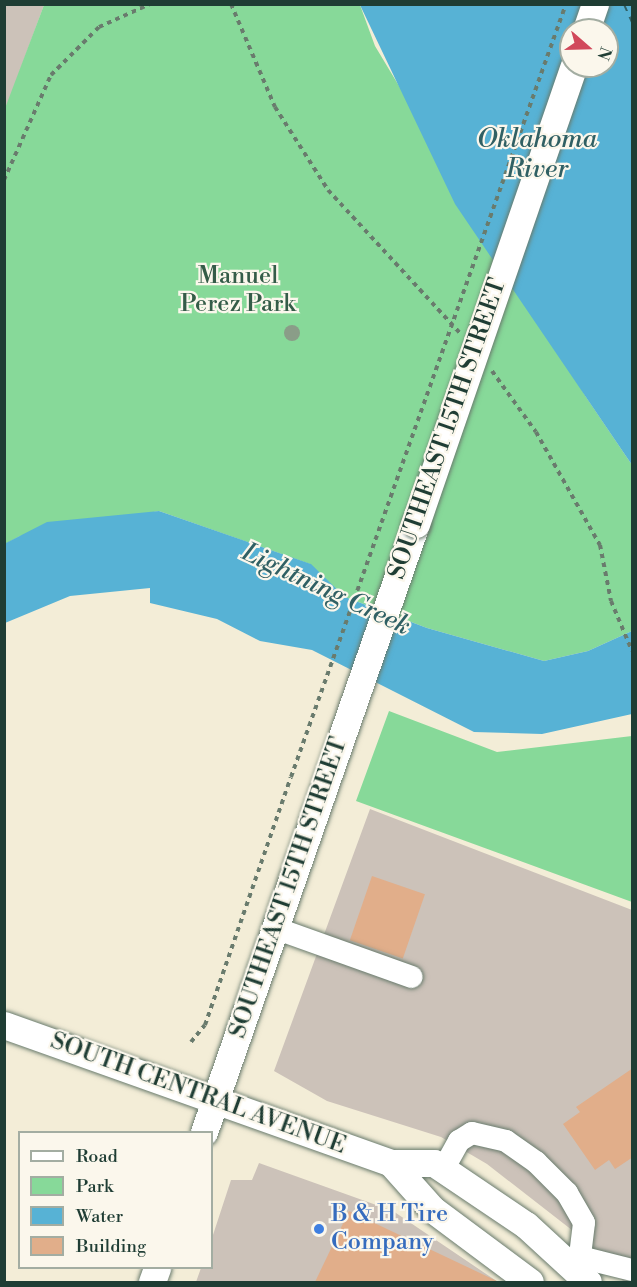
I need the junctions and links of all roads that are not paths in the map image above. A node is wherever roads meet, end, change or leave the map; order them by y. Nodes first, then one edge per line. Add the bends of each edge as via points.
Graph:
1 (570, 78) edge
2 (275, 928) junction
3 (412, 977) dead end
4 (4, 1025) edge
5 (216, 1100) junction
6 (204, 1131) edge
7 (391, 1163) junction
8 (444, 1168) junction
9 (633, 1269) edge
10 (583, 1271) edge
11 (530, 1282) edge

1 - 2 main road, SOUTHEAST 15TH STREET, bridge
2 - 3 lane
2 - 5 main road, SOUTHEAST 15TH STREET
4 - 5 main road, SOUTH CENTRAL AVENUE
5 - 6 main road, SOUTHEAST 15TH STREET
5 - 7 main road, SOUTH CENTRAL AVENUE
7 - 8 main road, SOUTH CENTRAL AVENUE via 434,1163
7 - 11 main road, SOUTH CENTRAL AVENUE via 432,1209
8 - 10 main road, SOUTH CENTRAL AVENUE via 526,1225
8 - 10 lane via 459,1141 472,1133 506,1141 567,1192 584,1223
9 - 10 lane

